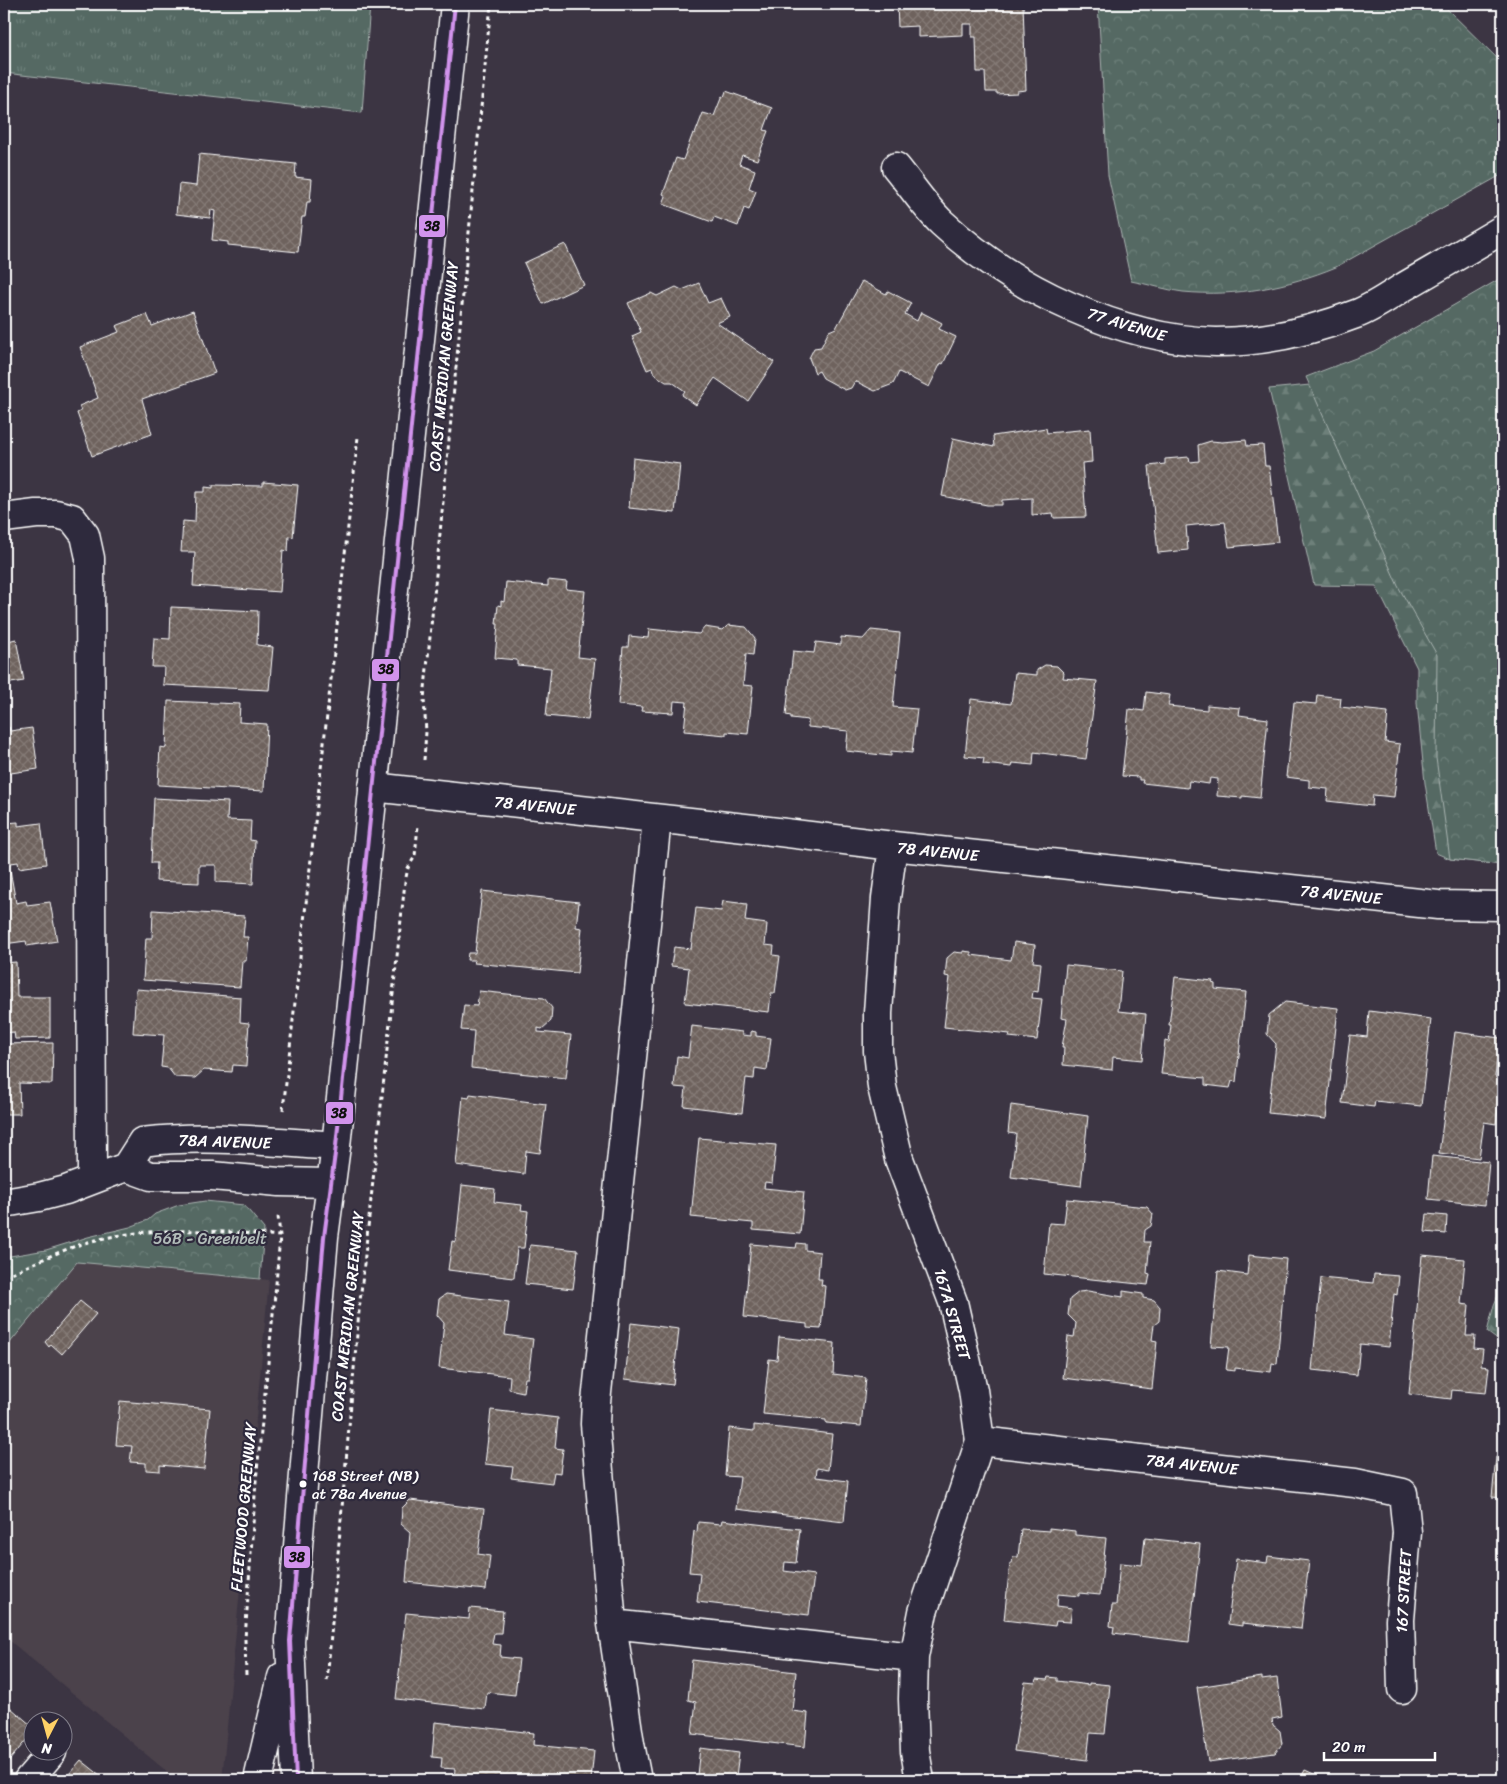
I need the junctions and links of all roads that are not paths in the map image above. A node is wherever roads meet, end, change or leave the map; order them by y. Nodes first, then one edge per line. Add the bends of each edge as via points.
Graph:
1 (455, 4) edge
2 (896, 167) dead end
3 (1503, 229) edge
4 (4, 518) edge
5 (373, 787) junction
6 (656, 819) junction
7 (893, 846) junction
8 (1503, 906) edge
9 (336, 1146) junction
10 (126, 1167) junction
11 (92, 1179) junction
12 (331, 1183) junction
13 (4, 1203) edge
14 (980, 1441) junction
15 (1403, 1493) joint
16 (612, 1624) junction
17 (290, 1641) junction
18 (914, 1657) junction
19 (1402, 1689) dead end
20 (43, 1762) edge
21 (28, 1780) edge
22 (258, 1780) edge
23 (296, 1780) edge
24 (637, 1780) edge
25 (920, 1780) edge

1 - 5 street
2 - 3 street, 77 AVENUE via 940,222 1025,285 1129,328 1217,342 1311,330 1359,314
4 - 11 street via 56,514 72,518 85,535 90,558
5 - 6 street, 78 AVENUE
5 - 9 street
6 - 7 street, 78 AVENUE
6 - 16 street via 596,1402 596,1446
7 - 8 street, 78 AVENUE via 1438,905
7 - 14 street, 167A STREET via 879,974 878,1051 882,1087 899,1159 953,1302 973,1390
9 - 10 street, 78A AVENUE via 222,1138 142,1142
9 - 12 street
10 - 11 street
10 - 12 street via 151,1176
11 - 13 street via 66,1190
12 - 17 street
14 - 15 street, 78A AVENUE via 1355,1483
14 - 18 street, 167A STREET via 923,1612
15 - 19 street, 167 STREET via 1407,1532 1400,1620
16 - 18 street
16 - 24 street
17 - 22 street
17 - 23 street
18 - 25 street, 167A STREET via 912,1699
20 - 21 street

